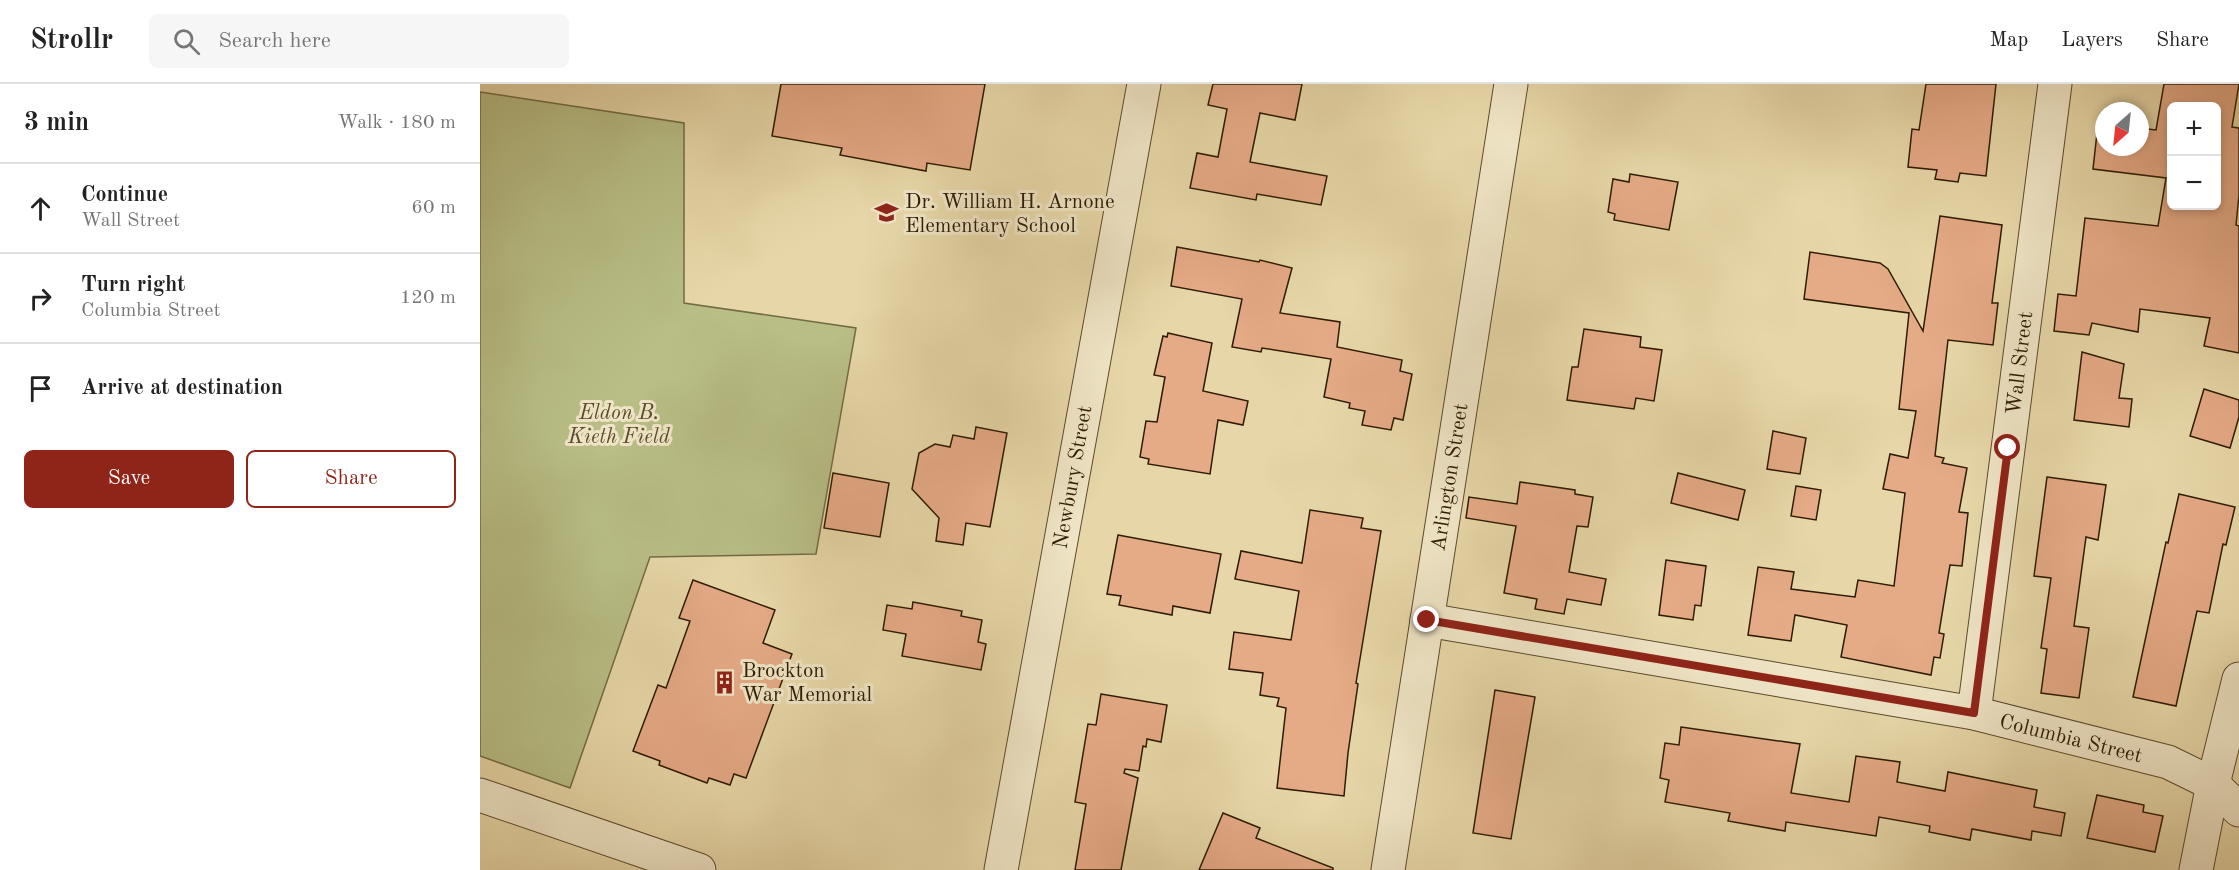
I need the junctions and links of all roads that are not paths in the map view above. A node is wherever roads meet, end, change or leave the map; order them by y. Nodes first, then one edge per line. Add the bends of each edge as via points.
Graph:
1 (1144, 84) edge
2 (1511, 84) edge
3 (2055, 84) edge
4 (1427, 620) junction
5 (2239, 679) edge
6 (1974, 713) junction
7 (2213, 784) junction
8 (480, 795) edge
9 (2239, 810) edge
10 (699, 870) edge
11 (1001, 870) edge
12 (1388, 870) edge
13 (2196, 870) edge

1 - 11 street, Newbury Street
2 - 4 street, Arlington Street
3 - 6 street, Wall Street
4 - 6 street, Columbia Street
4 - 12 street, Arlington Street
5 - 7 street
6 - 7 street, Columbia Street via 2168,762
7 - 9 street, Columbia Street
7 - 13 street
8 - 10 street

